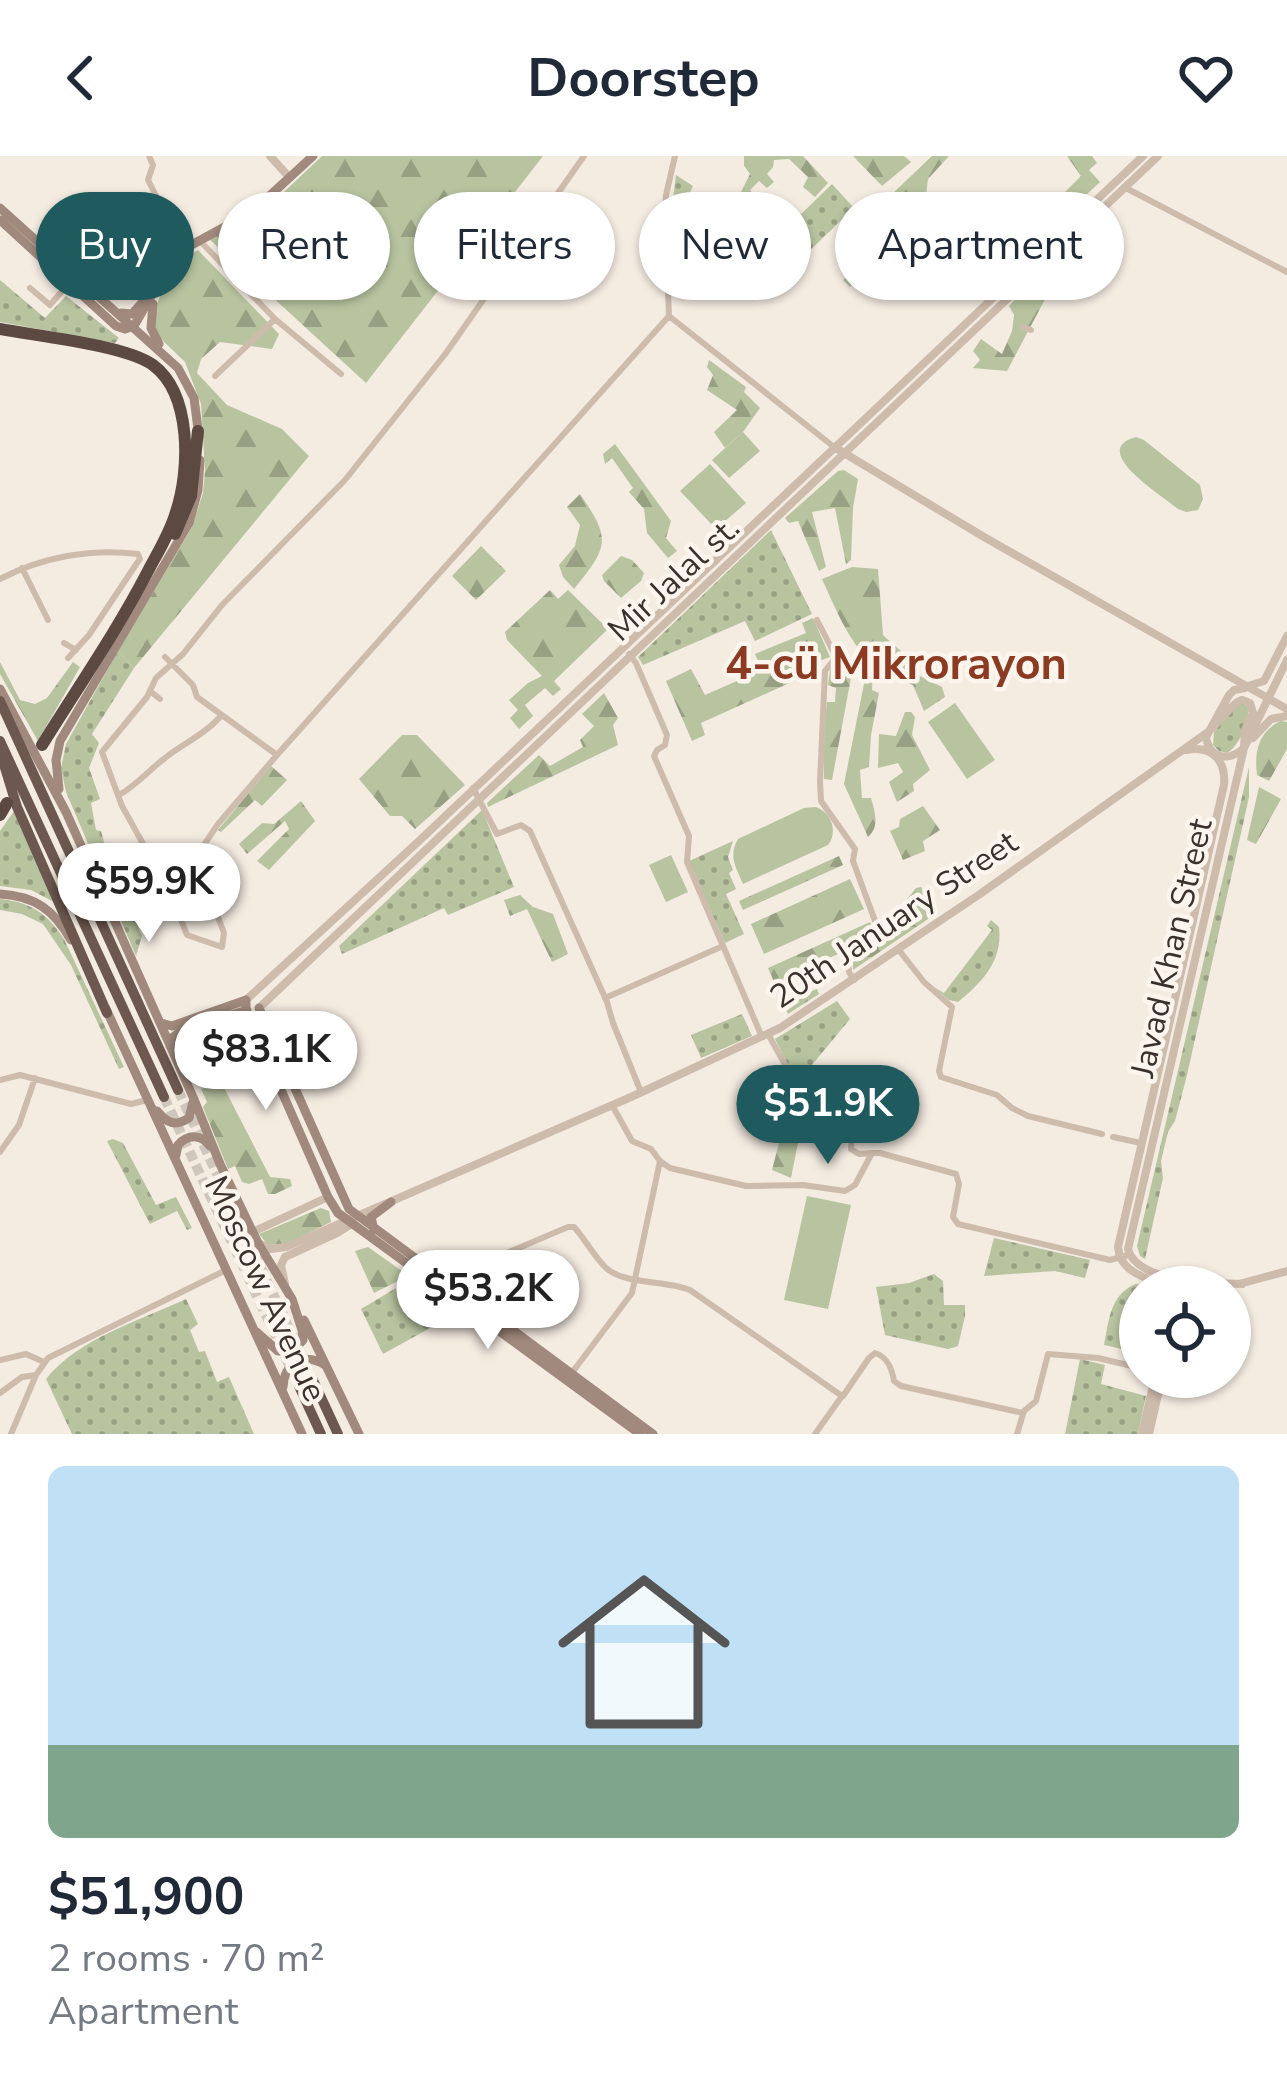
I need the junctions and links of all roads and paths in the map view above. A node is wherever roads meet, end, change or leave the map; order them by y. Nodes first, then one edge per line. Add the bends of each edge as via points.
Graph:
1 (149, 156) edge
2 (270, 156) edge
3 (313, 156) edge
4 (584, 156) edge
5 (675, 156) edge
6 (1143, 156) edge
7 (1157, 156) edge
8 (289, 178) junction
9 (1121, 184) junction
10 (155, 192) edge
11 (0, 208) edge
12 (0, 220) edge
13 (199, 239) junction
14 (194, 242) edge
15 (36, 253) edge
16 (1287, 272) edge
17 (30, 288) dead end
18 (36, 293) edge
19 (88, 300) edge
20 (144, 300) edge
21 (150, 300) edge
22 (154, 300) edge
23 (117, 311) junction
24 (669, 316) junction
25 (275, 319) junction
26 (134, 326) junction
27 (0, 329) edge
28 (171, 360) junction
29 (341, 374) dead end
30 (214, 376) dead end
31 (198, 430) junction
32 (834, 447) junction
33 (843, 454) junction
34 (22, 568) junction
35 (0, 579) edge
36 (138, 590) junction
37 (48, 620) dead end
38 (818, 620) dead end
39 (1287, 636) edge
40 (64, 643) dead end
41 (76, 650) junction
42 (629, 655) junction
43 (165, 657) dead end
44 (68, 658) dead end
45 (1287, 660) edge
46 (172, 664) junction
47 (1218, 671) junction
48 (1274, 686) junction
49 (1248, 688) junction
50 (0, 689) edge
51 (150, 691) junction
52 (1231, 693) junction
53 (160, 699) dead end
54 (1268, 699) junction
55 (0, 701) edge
56 (1287, 711) edge
57 (221, 715) junction
58 (1260, 715) junction
59 (1208, 731) junction
60 (0, 745) edge
61 (42, 745) dead end
62 (1244, 748) junction
63 (1179, 752) junction
64 (1214, 754) junction
65 (277, 755) junction
66 (476, 793) junction
67 (119, 795) junction
68 (66, 812) junction
69 (171, 893) junction
70 (0, 894) edge
71 (218, 917) dead end
72 (325, 929) junction
73 (333, 938) junction
74 (723, 946) junction
75 (898, 949) junction
76 (854, 980) junction
77 (605, 998) junction
78 (246, 1005) junction
79 (107, 1012) junction
80 (261, 1014) junction
81 (160, 1022) junction
82 (251, 1023) junction
83 (765, 1036) junction
84 (170, 1046) junction
85 (35, 1078) junction
86 (0, 1080) edge
87 (178, 1090) tunnel mouth
88 (641, 1092) junction
89 (164, 1097) tunnel mouth
90 (193, 1097) junction
91 (148, 1100) junction
92 (612, 1105) junction
93 (1102, 1134) dead end
94 (1113, 1137) dead end
95 (1141, 1143) junction
96 (0, 1152) edge
97 (872, 1154) junction
98 (216, 1156) junction
99 (660, 1161) junction
100 (178, 1166) junction
101 (328, 1197) junction
102 (391, 1202) junction
103 (352, 1221) junction
104 (369, 1230) junction
105 (255, 1238) junction
106 (1124, 1257) junction
107 (1128, 1266) edge
108 (1140, 1266) edge
109 (226, 1270) junction
110 (1287, 1271) edge
111 (634, 1279) junction
112 (1251, 1281) edge
113 (446, 1283) junction
114 (286, 1287) junction
115 (292, 1299) junction
116 (254, 1330) junction
117 (0, 1360) edge
118 (44, 1362) junction
119 (1119, 1363) edge
120 (332, 1374) junction
121 (36, 1375) junction
122 (569, 1377) junction
123 (313, 1380) tunnel mouth
124 (299, 1386) tunnel mouth
125 (0, 1393) edge
126 (842, 1396) junction
127 (1154, 1398) edge
128 (286, 1399) junction
129 (1026, 1410) junction
130 (11, 1434) edge
131 (302, 1434) edge
132 (321, 1434) edge
133 (338, 1434) edge
134 (358, 1434) edge
135 (640, 1434) edge
136 (652, 1434) edge
137 (815, 1434) edge
138 (1017, 1434) edge
139 (1145, 1434) edge

1 - 10 street
2 - 8 street
3 - 8 main road
4 - 46 street via 345,480
5 - 24 street via 664,216
6 - 9 street
7 - 9 street
8 - 13 main road via 243,218
9 - 16 street
9 - 32 street, Mir Jalal st.
9 - 33 street, Mir Jalal st.
11 - 23 main road
12 - 15 main road
13 - 14 main road
13 - 25 street
17 - 18 street
19 - 26 main road via 116,326
20 - 23 main road via 129,315
21 - 26 main road
22 - 28 main road via 151,328
23 - 26 main road
24 - 32 street
24 - 65 street
25 - 29 street
25 - 30 street
26 - 28 main road
27 - 36 highway via 134,356 164,375 178,396 181,494
28 - 31 main road via 189,385
31 - 36 highway via 189,506
31 - 68 main road via 189,523 60,741 56,768
32 - 33 street
32 - 66 street, Mir Jalal st.
33 - 42 street, Mir Jalal st.
33 - 47 street
34 - 35 street
34 - 37 street
34 - 41 street via 51,558 140,556
36 - 61 highway
38 - 76 street via 836,657 825,671 821,801 855,849 878,929 848,962
39 - 49 street via 1264,681
40 - 41 street
41 - 44 street
42 - 66 street, Mir Jalal st.
42 - 74 street via 667,735 654,756
43 - 46 street
45 - 48 street, Javad Khan Street
46 - 51 street
46 - 57 street
47 - 49 street
47 - 52 street
48 - 54 street, Javad Khan Street
48 - 56 street
49 - 52 street
49 - 54 street
49 - 58 street via 1261,700
50 - 68 main road
51 - 53 street
51 - 67 street via 102,752
52 - 59 street
54 - 56 street
54 - 58 street, Javad Khan Street
55 - 87 highway
56 - 62 street
57 - 65 street
57 - 67 street
58 - 62 street, Javad Khan Street
59 - 62 street, 20th January Street via 1236,701 1247,701 1253,713
59 - 63 street, 20th January Street
59 - 64 street, Javad Khan Street
60 - 79 highway via 17,807
60 - 89 highway
62 - 64 street
62 - 106 street, Javad Khan Street
63 - 64 street
63 - 75 street, 20th January Street
64 - 95 street, Javad Khan Street via 1224,785
65 - 69 street
66 - 72 street, Mir Jalal st.
66 - 73 street, Mir Jalal st.
66 - 77 street via 497,834 527,827
67 - 69 street
68 - 81 main road
69 - 71 street via 187,934 222,947
70 - 79 main road, Moscow Avenue via 29,898 56,917
72 - 73 street
72 - 78 street, Mir Jalal st.
73 - 80 street, Mir Jalal st.
74 - 77 street
74 - 83 street
75 - 76 street, 20th January Street
75 - 93 street via 952,1007 940,1077 997,1095 1028,1116
76 - 83 street, 20th January Street
77 - 88 street
78 - 80 main road
78 - 81 main road via 172,1026
78 - 82 main road
78 - 84 main road via 182,1031
79 - 91 main road, Moscow Avenue
80 - 82 main road
80 - 103 main road
81 - 84 main road
82 - 101 main road
83 - 88 street, 20th January Street
83 - 97 street via 803,1097 853,1122 851,1149
84 - 90 main road
85 - 86 street
85 - 91 street via 131,1104
85 - 96 street
88 - 92 street, 20th January Street
90 - 91 main road via 191,1114 177,1124
90 - 98 main road, Moscow Avenue
91 - 100 main road, Moscow Avenue
92 - 99 street via 632,1141
92 - 102 street, 20th January Street
94 - 95 street
95 - 106 street, Javad Khan Street via 1118,1244
97 - 99 street via 845,1191 746,1186
97 - 106 street via 956,1174 958,1224
98 - 100 main road via 205,1140 190,1137 178,1145
98 - 105 main road, Moscow Avenue
99 - 111 street
100 - 109 main road, Moscow Avenue
101 - 103 main road
101 - 105 street
102 - 103 street, 20th January Street
102 - 104 main road via 370,1217
103 - 104 main road
103 - 105 street via 283,1248
103 - 114 street via 285,1256
104 - 113 main road
104 - 122 main road
105 - 114 main road, Moscow Avenue
106 - 107 street
106 - 108 street
109 - 116 main road, Moscow Avenue
109 - 118 street
110 - 112 street
111 - 113 street via 610,1271 571,1227
111 - 122 street
111 - 126 street via 690,1290
113 - 122 main road
114 - 115 main road, Moscow Avenue
115 - 116 main road via 303,1335 297,1348 278,1352
115 - 120 main road, Moscow Avenue
116 - 128 main road, Moscow Avenue
117 - 118 street via 26,1354
118 - 121 street
119 - 129 street via 1048,1354 1036,1401
120 - 128 main road via 321,1362 299,1360 284,1375
120 - 134 main road, Moscow Avenue
121 - 125 street
121 - 130 street
122 - 135 main road
122 - 136 main road
123 - 133 highway, Moscow Avenue
124 - 132 highway, Moscow Avenue
126 - 129 street via 879,1353 901,1386
126 - 137 street
127 - 139 street
128 - 131 main road, Moscow Avenue
129 - 138 street

